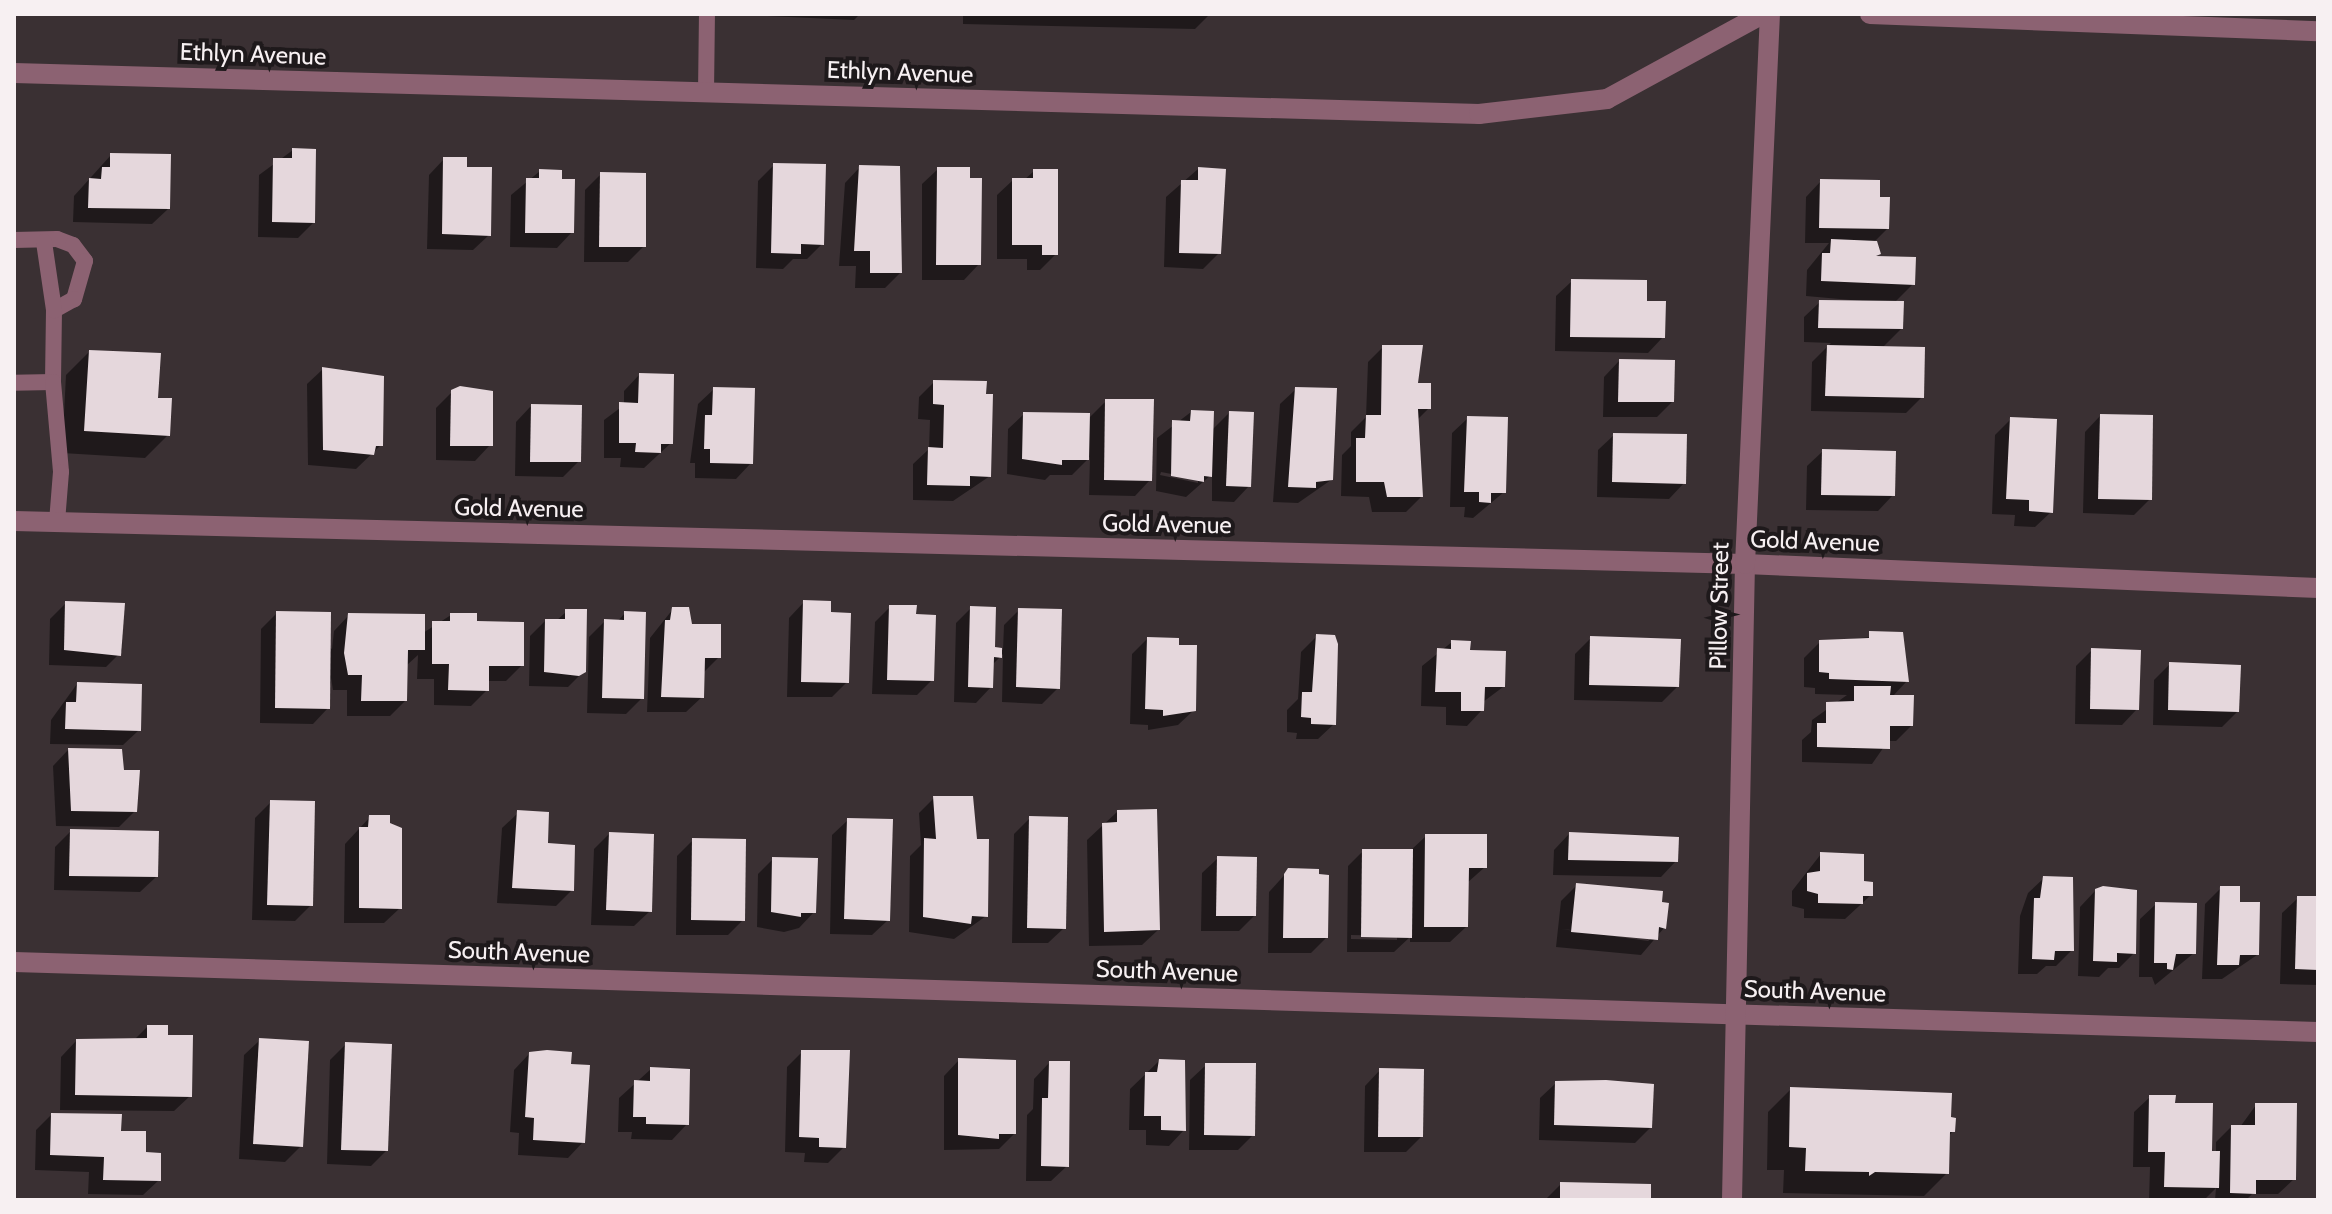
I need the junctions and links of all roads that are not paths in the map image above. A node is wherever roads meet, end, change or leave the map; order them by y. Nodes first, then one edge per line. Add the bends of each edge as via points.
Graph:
1 (707, 14) edge
2 (1763, 14) edge
3 (1770, 14) edge
4 (1870, 14) edge
5 (2318, 31) edge
6 (14, 73) edge
7 (706, 93) junction
8 (14, 240) edge
9 (44, 242) junction
10 (54, 310) junction
11 (53, 382) junction
12 (14, 383) edge
13 (14, 521) edge
14 (57, 522) junction
15 (1745, 564) junction
16 (2318, 588) edge
17 (14, 962) edge
18 (1737, 1014) junction
19 (2318, 1032) edge
20 (1732, 1200) edge

1 - 7 lane
2 - 7 street, Ethlyn Avenue via 1607,99 1479,114
3 - 15 street, Pillow Street
4 - 5 street
6 - 7 street, Ethlyn Avenue
8 - 9 lane
9 - 10 lane
9 - 10 lane via 57,239 73,245 85,261 74,299
10 - 11 lane
11 - 12 lane
11 - 14 lane via 61,472
13 - 14 street, Gold Avenue
14 - 15 street, Gold Avenue
15 - 16 street, Gold Avenue
15 - 18 street, Pillow Street
17 - 18 street, South Avenue
18 - 19 street, South Avenue
18 - 20 street, Pillow Street

